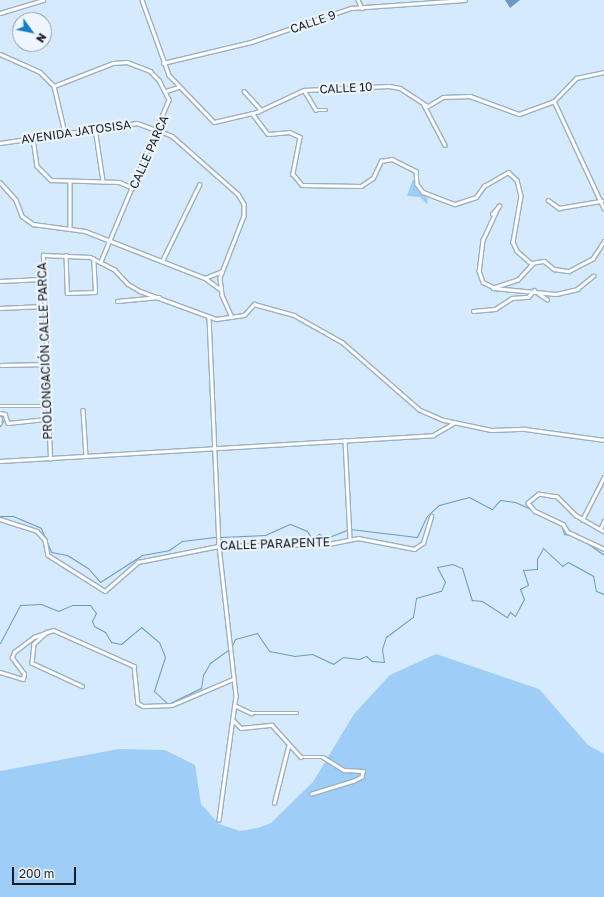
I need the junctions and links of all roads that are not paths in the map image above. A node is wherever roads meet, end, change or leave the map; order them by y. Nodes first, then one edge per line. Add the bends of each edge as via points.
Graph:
1 (43, 0) edge
2 (142, 0) edge
3 (358, 0) edge
4 (465, 0) edge
5 (362, 8) junction
6 (0, 13) edge
7 (0, 54) edge
8 (163, 63) junction
9 (604, 72) edge
10 (54, 86) junction
11 (178, 87) junction
12 (304, 90) junction
13 (166, 91) junction
14 (244, 92) dead end
15 (554, 101) junction
16 (424, 104) junction
17 (261, 110) junction
18 (326, 110) dead end
19 (252, 113) junction
20 (94, 128) junction
21 (159, 129) junction
22 (65, 133) junction
23 (33, 138) junction
24 (0, 142) edge
25 (445, 145) dead end
26 (103, 181) junction
27 (0, 182) edge
28 (70, 182) junction
29 (199, 185) dead end
30 (133, 188) junction
31 (548, 200) dead end
32 (600, 201) junction
33 (604, 208) edge
34 (492, 214) dead end
35 (70, 229) junction
36 (110, 240) junction
37 (604, 241) edge
38 (66, 255) junction
39 (93, 258) junction
40 (162, 261) junction
41 (100, 262) junction
42 (533, 264) junction
43 (222, 270) junction
44 (593, 276) dead end
45 (205, 278) junction
46 (42, 279) junction
47 (0, 281) edge
48 (493, 287) junction
49 (221, 290) junction
50 (534, 290) junction
51 (537, 292) junction
52 (159, 298) junction
53 (547, 299) dead end
54 (117, 301) dead end
55 (43, 306) junction
56 (0, 308) edge
57 (473, 311) dead end
58 (209, 317) junction
59 (232, 317) junction
60 (46, 364) junction
61 (1, 365) dead end
62 (0, 406) edge
63 (47, 406) junction
64 (83, 410) dead end
65 (0, 413) edge
66 (0, 418) edge
67 (47, 419) junction
68 (455, 423) junction
69 (0, 424) edge
70 (345, 440) junction
71 (604, 440) edge
72 (214, 449) junction
73 (86, 456) junction
74 (50, 458) junction
75 (0, 461) edge
76 (604, 477) edge
77 (431, 516) dead end
78 (0, 519) edge
79 (582, 520) junction
80 (604, 521) edge
81 (600, 529) junction
82 (604, 532) edge
83 (350, 539) junction
84 (219, 546) junction
85 (604, 549) edge
86 (49, 630) junction
87 (0, 672) edge
88 (233, 679) junction
89 (82, 686) dead end
90 (236, 706) junction
91 (297, 713) dead end
92 (232, 720) junction
93 (288, 747) junction
94 (312, 794) dead end
95 (274, 803) dead end
96 (219, 820) dead end

1 - 6 street
2 - 8 street, CALLE 10
3 - 5 street
4 - 5 street, CALLE 9
5 - 8 street, CALLE 9 via 251,42
7 - 10 street via 40,72
8 - 11 street, CALLE 10
9 - 15 street via 569,82
10 - 13 street via 113,63 127,62 150,71
10 - 22 street
11 - 13 street
11 - 19 street, CALLE 10 via 214,122
12 - 16 street, CALLE 10 via 394,86
12 - 17 street, CALLE 10
12 - 18 street via 316,110
13 - 21 street, CALLE PARCA via 169,105
14 - 17 street
15 - 16 street via 520,114 470,96 443,97 434,105
15 - 32 street via 587,166
16 - 25 street
17 - 19 street, CALLE 10
19 - 42 street via 268,134 289,132 300,137 302,144 293,174 297,182 306,186 360,186 373,178 381,161 392,159 416,171 418,186 423,192 455,204 476,197 498,175 512,174 521,196 513,242 517,251
20 - 21 street, AVENIDA JATOSISA via 137,123
20 - 22 street, AVENIDA JATOSISA
20 - 26 street
21 - 30 street, CALLE PARCA
21 - 43 street, AVENIDA JATOSISA via 192,153 238,194 244,204 244,216
22 - 23 street, AVENIDA JATOSISA
23 - 24 street, AVENIDA JATOSISA
23 - 28 street via 40,172 50,180
26 - 28 street
26 - 30 street via 119,182
27 - 35 street via 10,191 25,219 36,225
28 - 35 street
29 - 40 street
30 - 36 street, CALLE PARCA
31 - 32 street via 559,208
32 - 33 street
34 - 48 street via 499,206 483,240 479,271 483,282
35 - 36 street
36 - 40 street
36 - 41 street, CALLE PARCA
37 - 42 street via 593,258 569,271 556,270 544,261
38 - 39 street, PROLONGACIÓN CALLE PARCA
38 - 39 street via 67,293 94,292
38 - 46 street, PROLONGACIÓN CALLE PARCA via 42,255
39 - 41 street, PROLONGACIÓN CALLE PARCA
40 - 45 street
41 - 52 street, PROLONGACIÓN CALLE PARCA via 118,272 128,284
42 - 48 street via 517,280
43 - 45 street
43 - 49 street, AVENIDA JATOSISA
44 - 51 street via 577,289 556,294
45 - 49 street
46 - 47 street
46 - 55 street, PROLONGACIÓN CALLE PARCA
48 - 50 street via 502,292
49 - 59 street, AVENIDA JATOSISA
50 - 51 street
50 - 57 street via 528,296 512,298 495,309
51 - 53 street
52 - 54 street
52 - 58 street, PROLONGACIÓN CALLE PARCA
55 - 56 street
55 - 60 street, PROLONGACIÓN CALLE PARCA
58 - 59 street
58 - 72 street
59 - 68 street via 244,315 256,304 309,322 374,367 420,410
60 - 61 street
60 - 63 street, PROLONGACIÓN CALLE PARCA
62 - 63 street
63 - 67 street, PROLONGACIÓN CALLE PARCA
64 - 73 street
65 - 67 street via 5,414 8,423
66 - 69 street
67 - 74 street, PROLONGACIÓN CALLE PARCA
68 - 70 street via 433,435
68 - 71 street via 490,430 525,429
70 - 72 street
70 - 83 street
72 - 73 street
72 - 84 street
73 - 74 street
74 - 75 street
76 - 79 street
77 - 83 street, CALLE PARAPENTE via 423,543 414,549
78 - 84 street, CALLE PARAPENTE via 33,529 44,538 48,555 82,574 99,590 108,590 138,562
79 - 81 street
79 - 85 street via 552,495 539,494 528,503 535,511 563,524 568,532
80 - 81 street
81 - 82 street
83 - 84 street, CALLE PARAPENTE via 328,544
84 - 88 street
86 - 87 street via 14,652 12,658 24,674 23,679
86 - 88 street via 74,637 134,666 138,703 142,706 172,705
86 - 89 street via 34,644 31,661
88 - 90 street
90 - 91 street via 251,713
90 - 92 street
92 - 93 street via 241,728 272,726
92 - 96 street
93 - 94 street via 303,758 323,757 344,770 363,771 362,777 354,781
93 - 95 street

